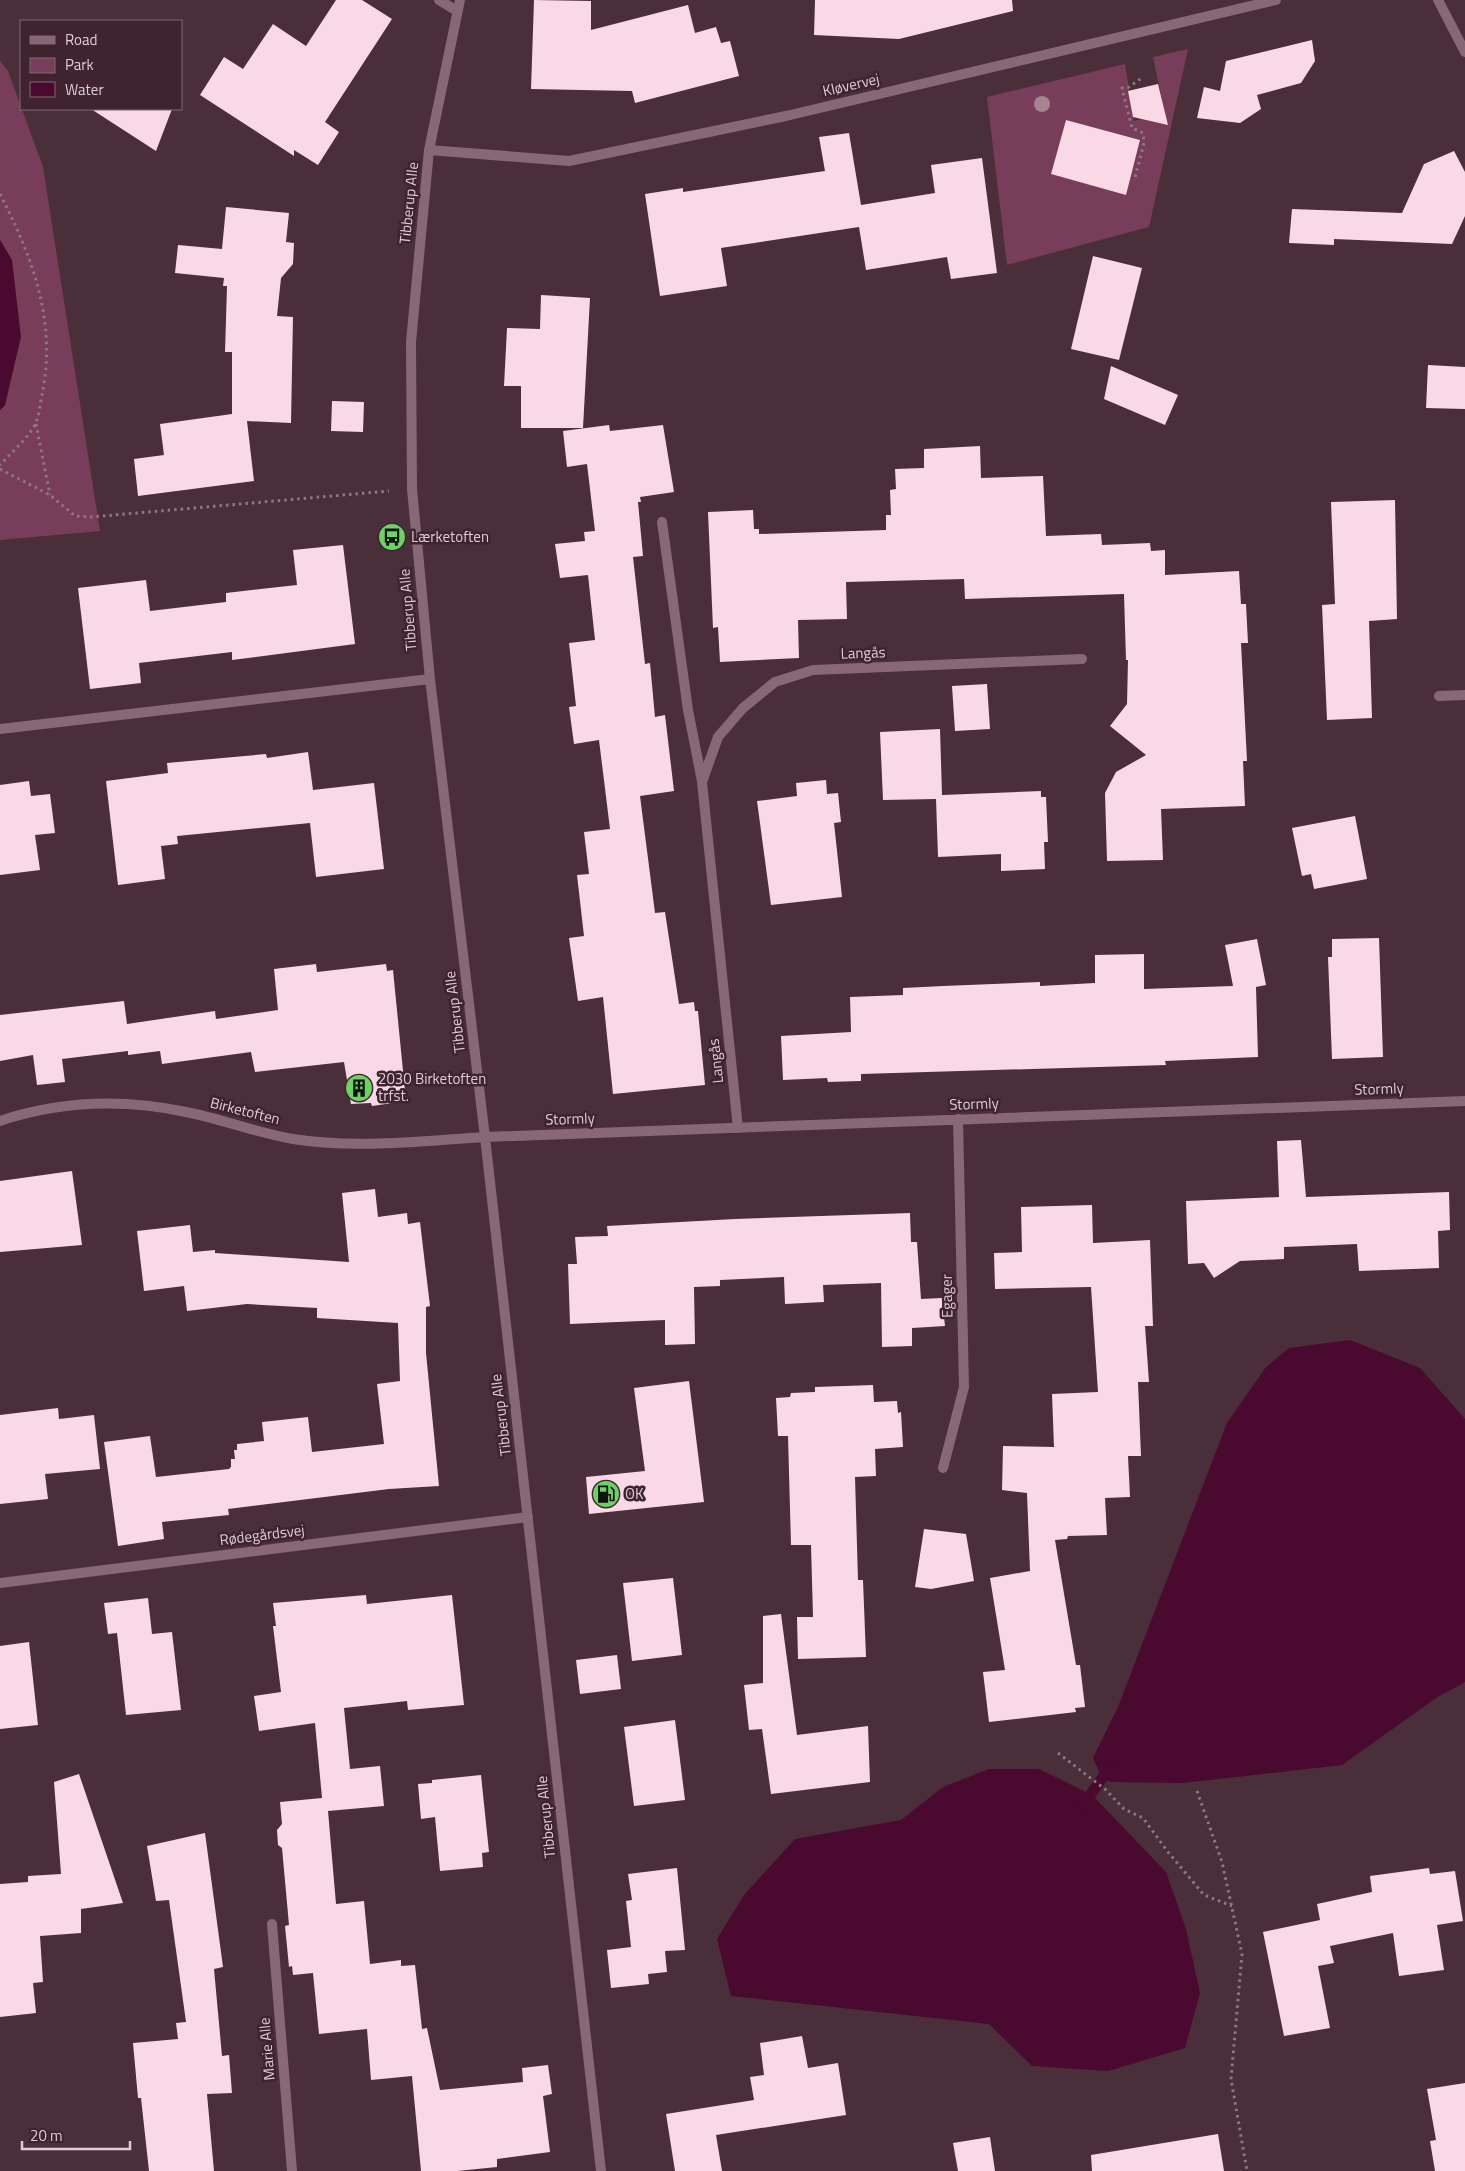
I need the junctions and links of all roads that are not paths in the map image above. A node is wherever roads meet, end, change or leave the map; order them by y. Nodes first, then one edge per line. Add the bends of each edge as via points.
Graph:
1 (439, 0) edge
2 (460, 0) edge
3 (1276, 0) edge
4 (1438, 0) edge
5 (457, 11) junction
6 (1465, 52) edge
7 (430, 150) junction
8 (662, 522) dead end
9 (1082, 659) dead end
10 (430, 679) junction
11 (1465, 695) edge
12 (1439, 696) dead end
13 (0, 729) edge
14 (702, 782) junction
15 (1465, 1100) edge
16 (958, 1120) junction
17 (0, 1121) edge
18 (738, 1128) junction
19 (485, 1137) junction
20 (943, 1468) dead end
21 (528, 1517) junction
22 (0, 1584) edge
23 (272, 1924) dead end
24 (292, 2171) edge
25 (601, 2171) edge

1 - 5 street
2 - 5 street, Tibberup Alle
3 - 7 street, Kløvervej via 786,116 569,161
4 - 6 street
5 - 7 street, Tibberup Alle
7 - 10 street, Tibberup Alle via 411,342 412,489
8 - 14 street, Langås via 688,710
9 - 14 street, Langås via 813,670 775,682 742,708 718,736
10 - 13 street
10 - 19 street, Tibberup Alle
11 - 12 street
14 - 18 street, Langås
15 - 16 street, Stormly
16 - 18 street, Stormly
16 - 20 street, Egager via 964,1387
17 - 19 street, Birketoften via 29,1112 109,1102 186,1112 292,1138 361,1146
18 - 19 street, Stormly
19 - 21 street, Tibberup Alle
21 - 22 street, Rødegårdsvej
21 - 25 street, Tibberup Alle
23 - 24 street, Marie Alle

